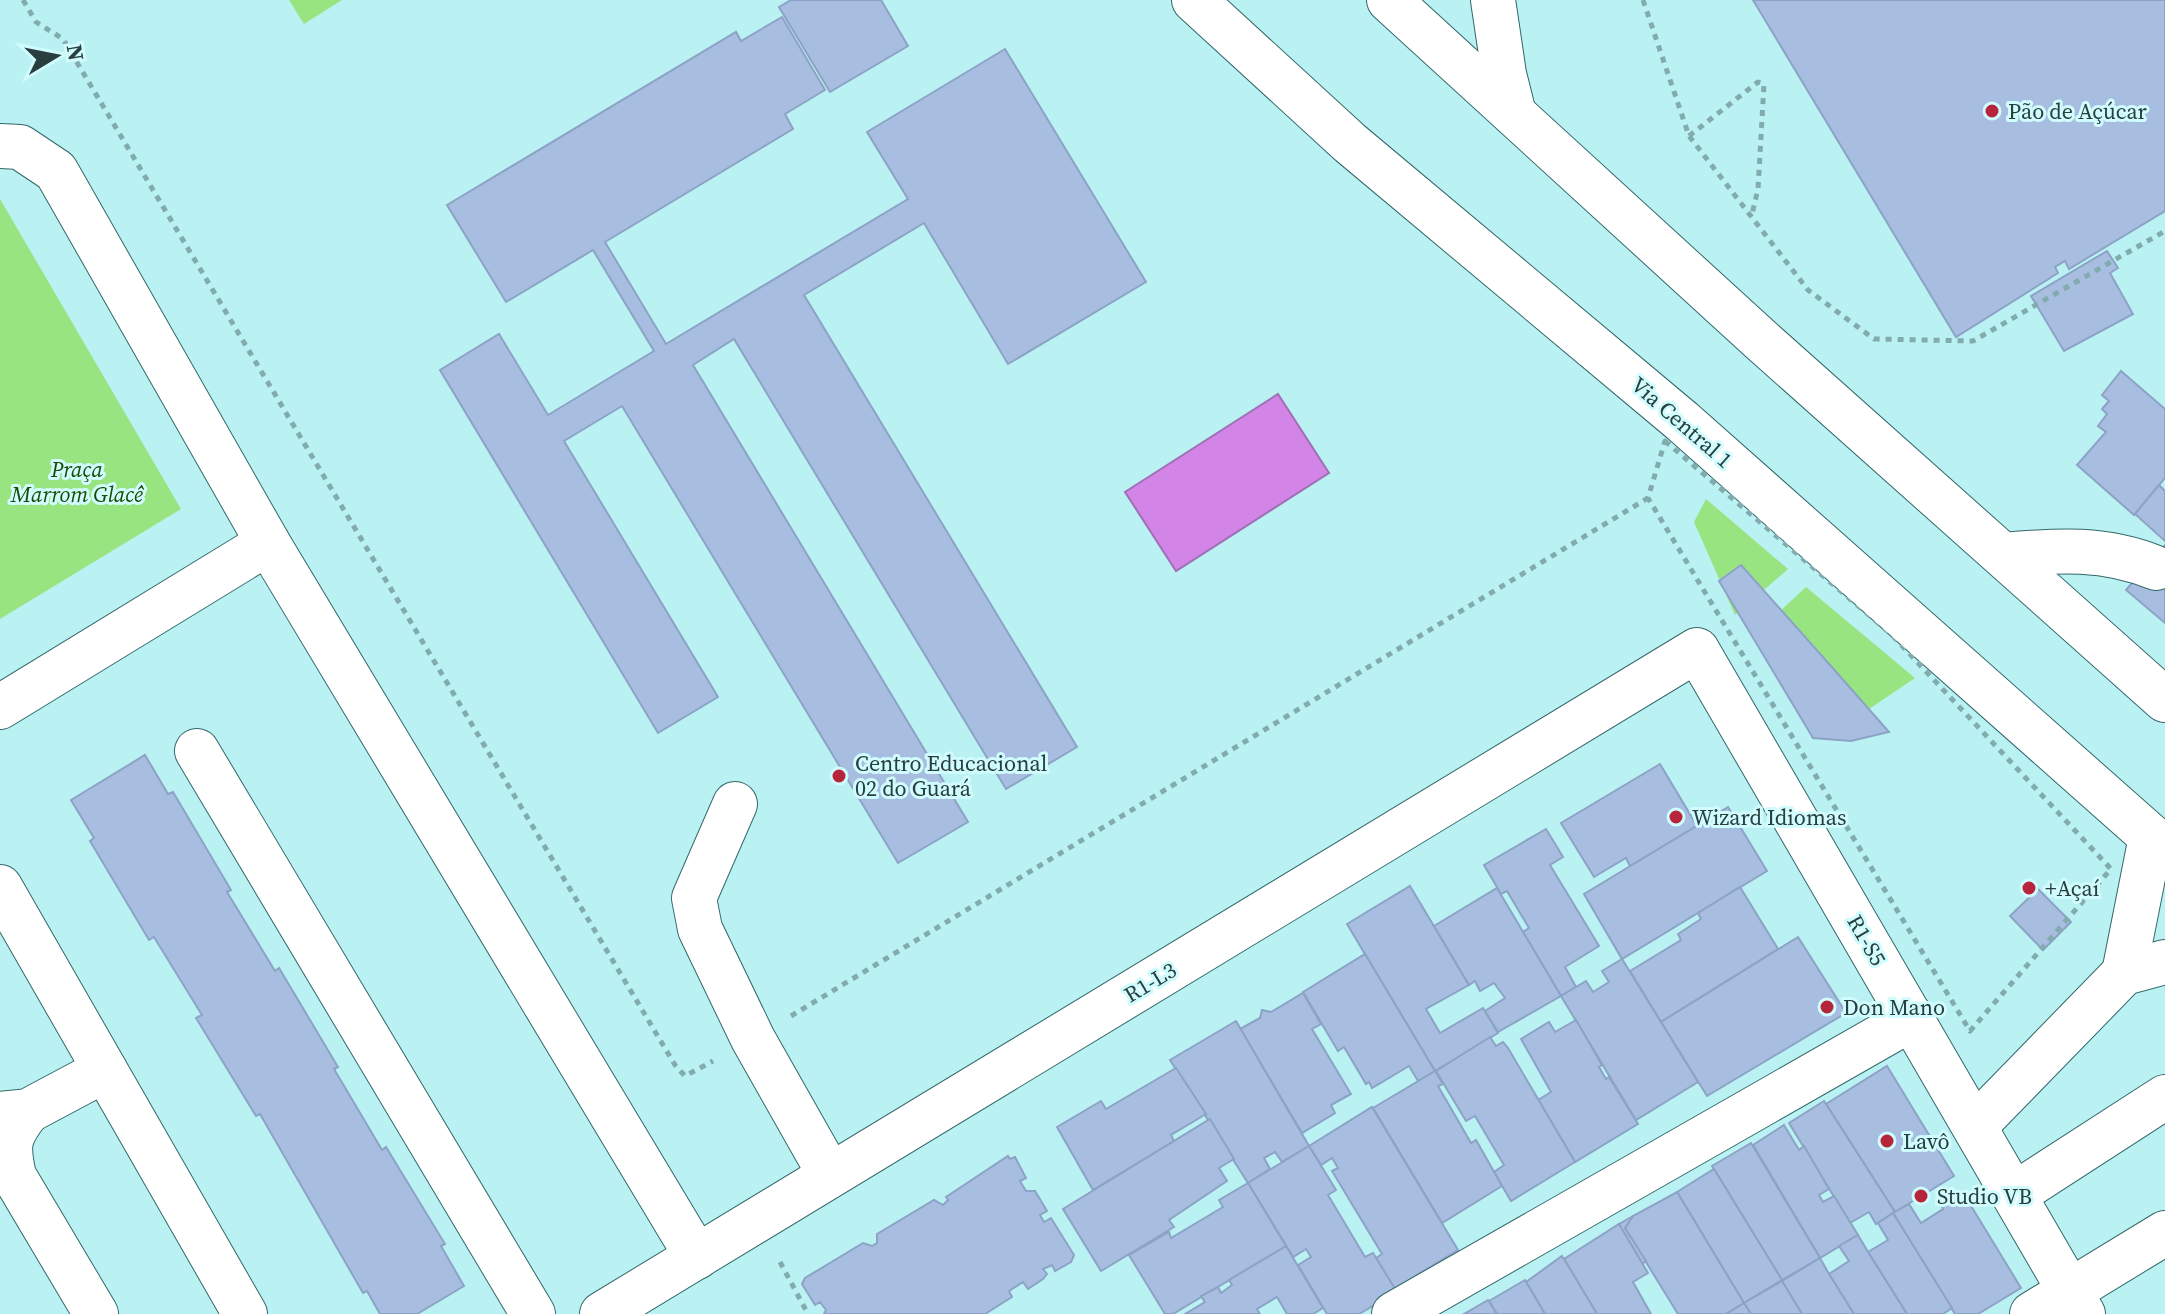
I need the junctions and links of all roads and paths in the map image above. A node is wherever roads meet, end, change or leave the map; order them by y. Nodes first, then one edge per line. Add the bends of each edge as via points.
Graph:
1 (23, 0) edge
2 (1194, 0) edge
3 (1389, 0) edge
4 (1493, 0) edge
5 (1643, 0) edge
6 (1514, 114) junction
7 (1689, 136) junction
8 (0, 146) edge
9 (1752, 215) junction
10 (2165, 231) edge
11 (1648, 498) junction
12 (268, 543) junction
13 (2004, 555) junction
14 (2156, 568) dead end
15 (1697, 650) joint
16 (2165, 700) edge
17 (0, 707) edge
18 (197, 751) dead end
19 (735, 804) dead end
20 (2158, 843) edge
21 (0, 887) edge
22 (2144, 968) edge
23 (1913, 1018) junction
24 (753, 1039) junction
25 (105, 1070) junction
26 (2165, 1097) edge
27 (14, 1112) edge
28 (1976, 1125) junction
29 (830, 1175) junction
30 (2015, 1194) junction
31 (757, 1221) junction
32 (2165, 1233) edge
33 (697, 1257) junction
34 (2076, 1302) edge
35 (96, 1314) edge
36 (245, 1314) edge
37 (533, 1314) edge
38 (602, 1314) edge
39 (808, 1314) edge
40 (1394, 1314) edge
41 (2032, 1314) edge

1 - 24 path via 36,22 63,39 675,1065 685,1076
2 - 20 street, Via Central 1 via 1350,143 1682,421
3 - 6 street
4 - 6 street
5 - 7 path
6 - 13 street
7 - 9 path
7 - 9 path via 1758,82 1764,84
8 - 12 street via 20,147 56,171
9 - 10 path via 1808,290 1874,339 1973,341
11 - 11 path via 1664,525 1970,1031 2111,869 1891,634 1665,441
11 - 24 path
12 - 17 street
12 - 33 street
13 - 14 street via 2101,551
13 - 16 street
15 - 23 street, R1-S5
15 - 29 street, R1-L3
18 - 37 street
19 - 24 street via 694,898 700,929
20 - 22 street
21 - 25 street
22 - 28 street
23 - 28 street, R1-S5
23 - 40 street
24 - 29 street
25 - 27 street
25 - 36 street
26 - 30 street
27 - 35 street via 9,1153 14,1176
28 - 30 street, R1-S5
29 - 31 street, R1-L3
30 - 34 street, R1-S5
31 - 33 street, R1-L3
31 - 39 path
32 - 34 street
33 - 38 street, R1-L3
34 - 41 street

